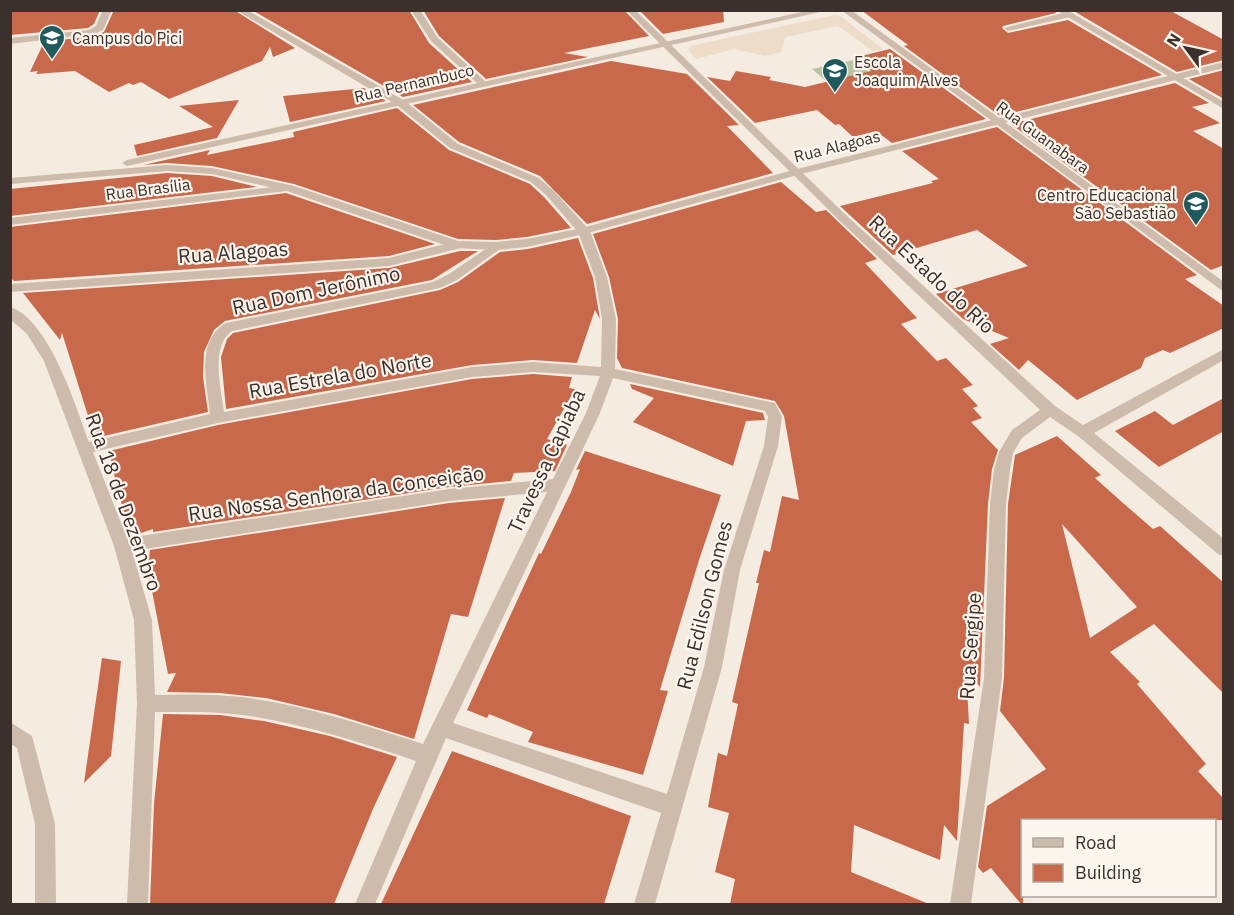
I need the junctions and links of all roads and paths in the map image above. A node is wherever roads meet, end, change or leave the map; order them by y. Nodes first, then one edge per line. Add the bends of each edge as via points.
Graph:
1 (108, 10) edge
2 (240, 10) edge
3 (415, 10) edge
4 (630, 10) edge
5 (825, 10) edge
6 (845, 10) edge
7 (1063, 13) edge
8 (1008, 28) dead end
9 (10, 40) edge
10 (664, 44) junction
11 (1224, 65) edge
12 (1174, 77) junction
13 (483, 84) junction
14 (401, 104) junction
15 (1224, 106) edge
16 (997, 123) junction
17 (219, 143) junction
18 (212, 171) junction
19 (797, 172) junction
20 (61, 177) junction
21 (10, 182) edge
22 (290, 188) junction
23 (10, 222) edge
24 (584, 231) junction
25 (457, 245) junction
26 (496, 246) junction
27 (10, 288) edge
28 (1224, 288) edge
29 (10, 311) edge
30 (1224, 354) edge
31 (608, 372) junction
32 (1050, 410) junction
33 (218, 418) junction
34 (1083, 432) junction
35 (83, 449) junction
36 (557, 485) junction
37 (122, 546) junction
38 (1224, 549) edge
39 (147, 704) junction
40 (442, 728) junction
41 (10, 731) edge
42 (428, 755) junction
43 (674, 807) junction
44 (46, 904) edge
45 (137, 904) edge
46 (365, 904) edge
47 (645, 904) edge
48 (961, 904) edge

1 - 9 street via 100,28 87,33
2 - 14 street, Travessa Capiaba
3 - 13 street via 434,39
4 - 10 street, Rua Estado do Rio
5 - 10 street, Rua Pernambuco
6 - 16 street, Rua Guanabara
7 - 8 street
7 - 12 street
10 - 13 street, Rua Pernambuco
10 - 19 street, Rua Estado do Rio
11 - 12 street, Rua Alagoas
12 - 15 street
12 - 16 street, Rua Alagoas
13 - 14 street, Rua Pernambuco
14 - 17 street, Rua Pernambuco
14 - 24 street, Travessa Capiaba via 454,146 535,180
16 - 19 street, Rua Alagoas
16 - 28 street, Rua Guanabara
17 - 18 street via 206,159
17 - 20 street, Rua Pernambuco
18 - 20 street, Rua Alagoas via 167,168
18 - 22 street, Rua Alagoas
19 - 24 street, Rua Alagoas
19 - 32 street, Rua Estado do Rio
20 - 21 street, Rua Pernambuco
22 - 23 street, Rua Brasília
22 - 25 street, Rua Alagoas
24 - 26 street, Rua Alagoas
24 - 31 street, Travessa Capiaba via 606,299
25 - 26 street, Rua Alagoas
25 - 27 street, Rua Alagoas via 389,262
26 - 33 street, Rua Dom Jerônimo via 436,285 231,326 214,345
29 - 35 street, Rua 18 de Dezembro via 44,347
30 - 34 street
31 - 33 street, Rua Estrela do Norte via 534,367 472,372
31 - 36 street, Travessa Capiaba via 593,413
31 - 43 street, Rua Edilson Gomes via 756,403 774,411 771,446 732,570 712,667
32 - 34 street, Rua Estado do Rio
32 - 48 street, Rua Sergipe via 1017,434 1006,452 1002,470 993,678
33 - 35 street, Rua Estrela do Norte
34 - 38 street, Rua Estado do Rio
35 - 37 street, Rua 18 de Dezembro
36 - 37 street, Rua Nossa Senhora da Conceição via 449,495
36 - 40 street, Travessa Capiaba
37 - 39 street, Rua 18 de Dezembro via 143,620
39 - 42 street via 204,703 265,710 331,725
39 - 45 street, Rua 18 de Dezembro
40 - 42 street, Travessa Capiaba
40 - 43 street
41 - 44 street via 25,742 45,824
42 - 46 street, Travessa Capiaba
43 - 47 street, Rua Edilson Gomes

